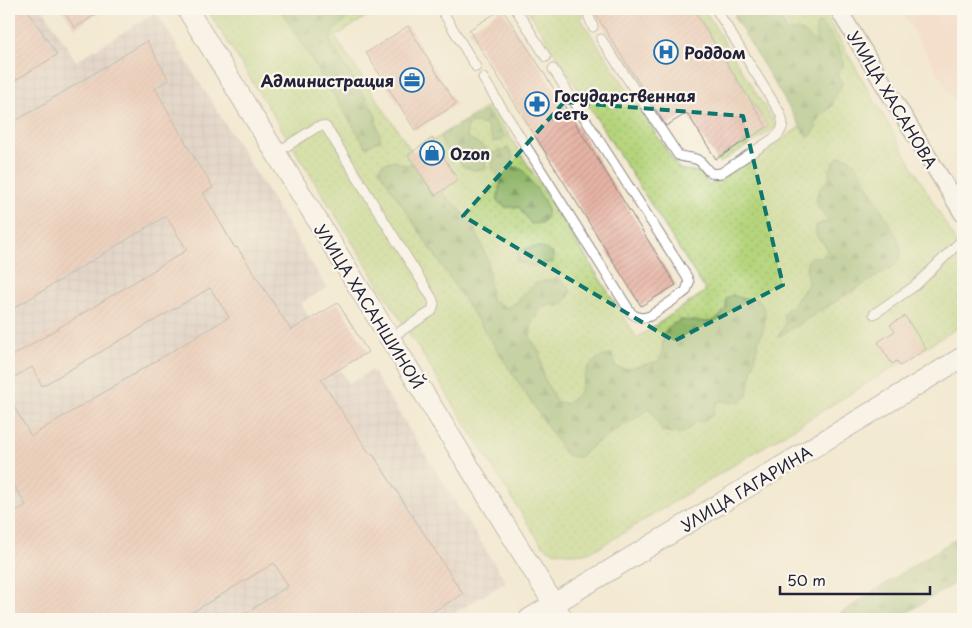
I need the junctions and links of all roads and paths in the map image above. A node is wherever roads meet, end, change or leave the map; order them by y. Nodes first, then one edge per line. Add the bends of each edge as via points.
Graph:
1 (187, 9) edge
2 (441, 9) edge
3 (516, 9) edge
4 (591, 9) edge
5 (716, 9) edge
6 (838, 9) edge
7 (593, 27) dead end
8 (601, 39) dead end
9 (546, 57) dead end
10 (476, 67) dead end
11 (553, 69) dead end
12 (483, 78) dead end
13 (275, 153) junction
14 (963, 214) edge
15 (963, 239) edge
16 (874, 314) dead end
17 (389, 338) junction
18 (963, 357) edge
19 (558, 612) edge
20 (529, 619) edge

1 - 13 street, УЛИЦА ХАСАНШИНОЙ
2 - 10 lane
3 - 9 lane
4 - 7 lane via 589,17
5 - 8 lane via 780,113 784,125 777,136 721,173 708,172 698,160 678,155
6 - 14 street, УЛИЦА ХАСАНОВА
11 - 12 lane via 689,282 686,291 645,318 631,313
13 - 17 street, УЛИЦА ХАСАНШИНОЙ
13 - 17 lane via 317,127 326,128 432,298 432,311
15 - 16 lane via 916,285
17 - 19 street, УЛИЦА ХАСАНШИНОЙ
18 - 19 street, УЛИЦА ГАГАРИНА
19 - 20 street, УЛИЦА ГАГАРИНА

